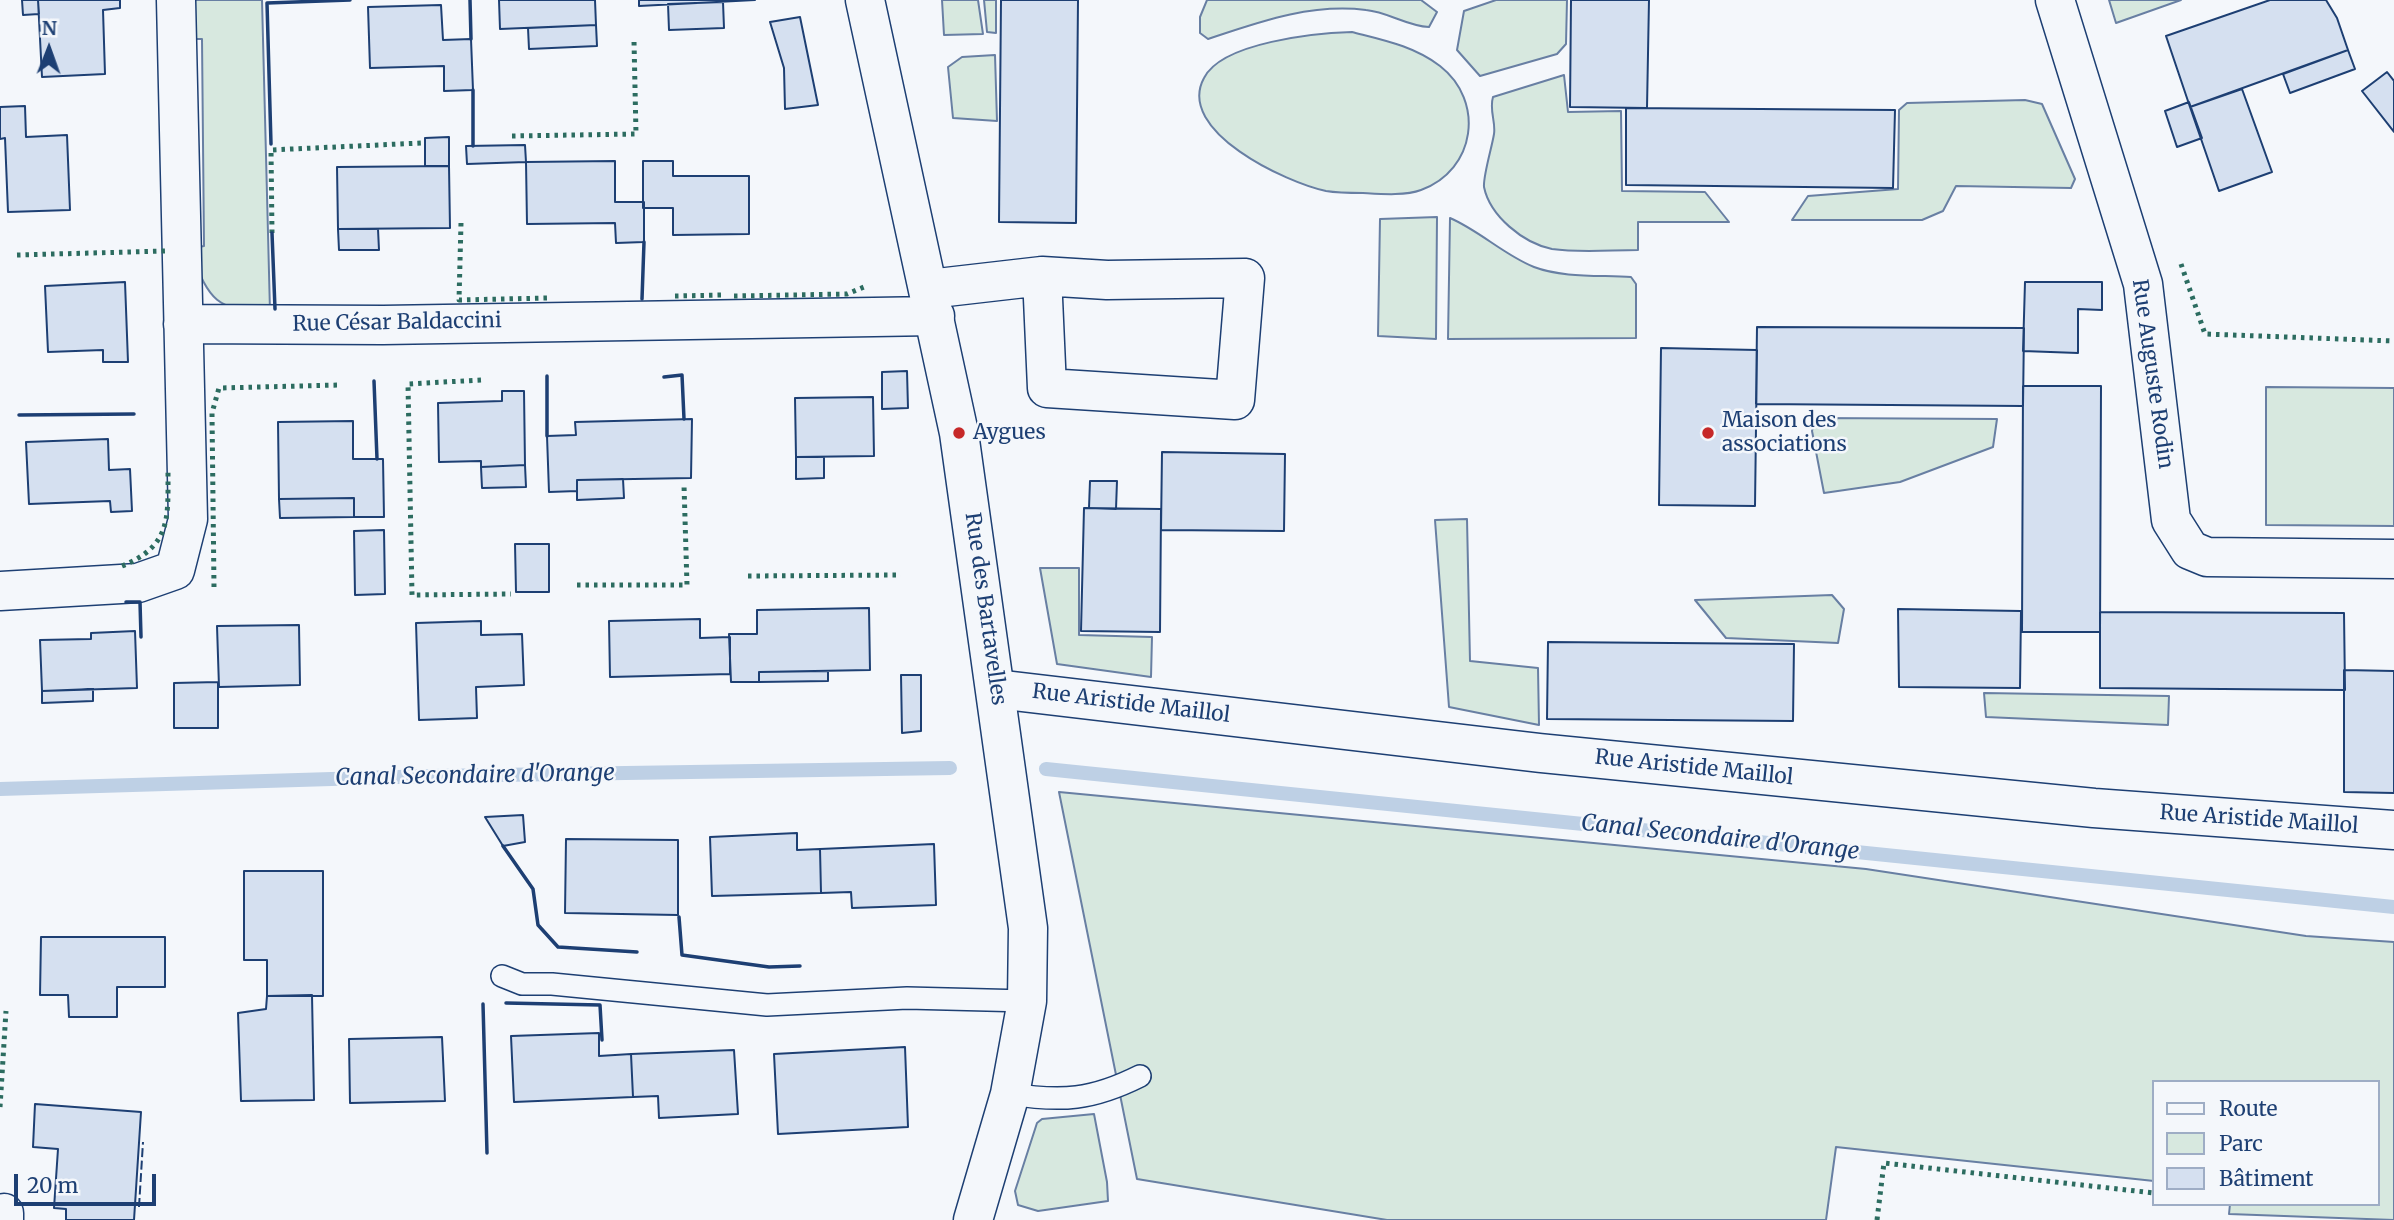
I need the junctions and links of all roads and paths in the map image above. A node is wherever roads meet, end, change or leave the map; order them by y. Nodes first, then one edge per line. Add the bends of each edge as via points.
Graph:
1 (176, 0) edge
2 (865, 0) edge
3 (2055, 0) edge
4 (1042, 276) junction
5 (932, 303) junction
6 (183, 324) junction
7 (2394, 559) edge
8 (0, 591) edge
9 (996, 689) junction
10 (2394, 830) edge
11 (502, 976) dead end
12 (1027, 1001) junction
13 (1140, 1076) dead end
14 (1010, 1094) junction
15 (973, 1220) edge

1 - 6 street
2 - 5 street, Rue des Bartavelles
3 - 7 street, Rue Auguste Rodin via 2143,284 2171,520 2190,550 2207,557
4 - 4 street, Rue César Baldaccini via 1245,278 1235,400 1047,388
4 - 5 street, Rue César Baldaccini
5 - 6 street, Rue César Baldaccini via 383,325
5 - 9 street, Rue des Bartavelles via 959,433
6 - 8 street via 188,519 175,570 138,583
9 - 10 street, Rue Aristide Maillol via 1554,754 2094,808
9 - 12 street, Rue des Bartavelles via 1028,928
11 - 12 lane via 522,984 767,1005 906,998
12 - 14 street, Rue des Bartavelles
13 - 14 lane via 1098,1095 1054,1101
14 - 15 street, Rue des Bartavelles

